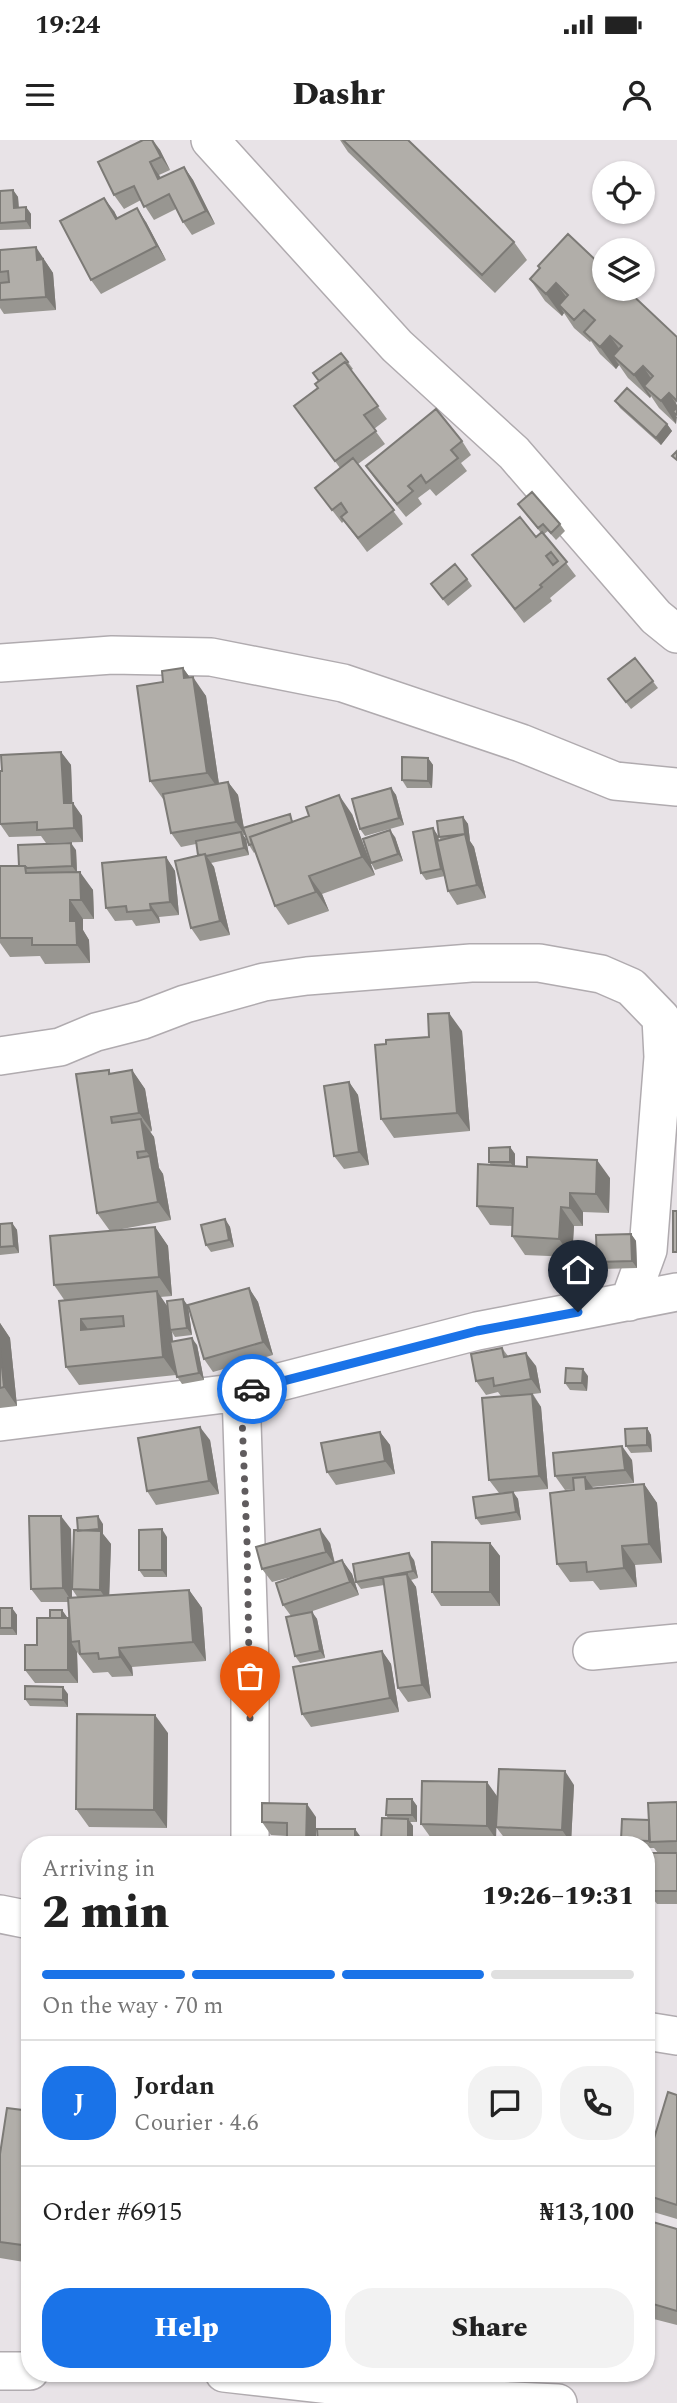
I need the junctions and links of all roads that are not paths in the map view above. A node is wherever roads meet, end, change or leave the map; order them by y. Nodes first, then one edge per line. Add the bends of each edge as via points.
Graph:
1 (210, 140) edge
2 (677, 634) edge
3 (0, 663) edge
4 (677, 787) edge
5 (0, 1056) edge
6 (648, 1250) junction
7 (677, 1291) edge
8 (629, 1302) junction
9 (241, 1392) junction
10 (0, 1422) edge
11 (677, 1643) edge
12 (592, 1651) dead end
13 (250, 1836) edge
14 (0, 1914) edge
15 (21, 1918) edge
16 (655, 2032) edge
17 (677, 2036) edge
18 (0, 2371) edge
19 (21, 2371) edge
20 (268, 2382) edge
21 (331, 2395) edge
22 (558, 2403) edge

1 - 2 street via 397,346 514,453 656,617
3 - 4 street via 112,655 211,657 343,683 521,743 615,781
5 - 6 street via 60,1047 185,1004 264,982 307,976 471,963 539,963 601,974 631,987 660,1018 663,1057
6 - 7 street
6 - 8 street
7 - 8 street
8 - 9 street via 477,1331
9 - 10 street
9 - 13 street
11 - 12 street
14 - 15 street
16 - 17 street
18 - 19 street
20 - 21 street
21 - 22 street

